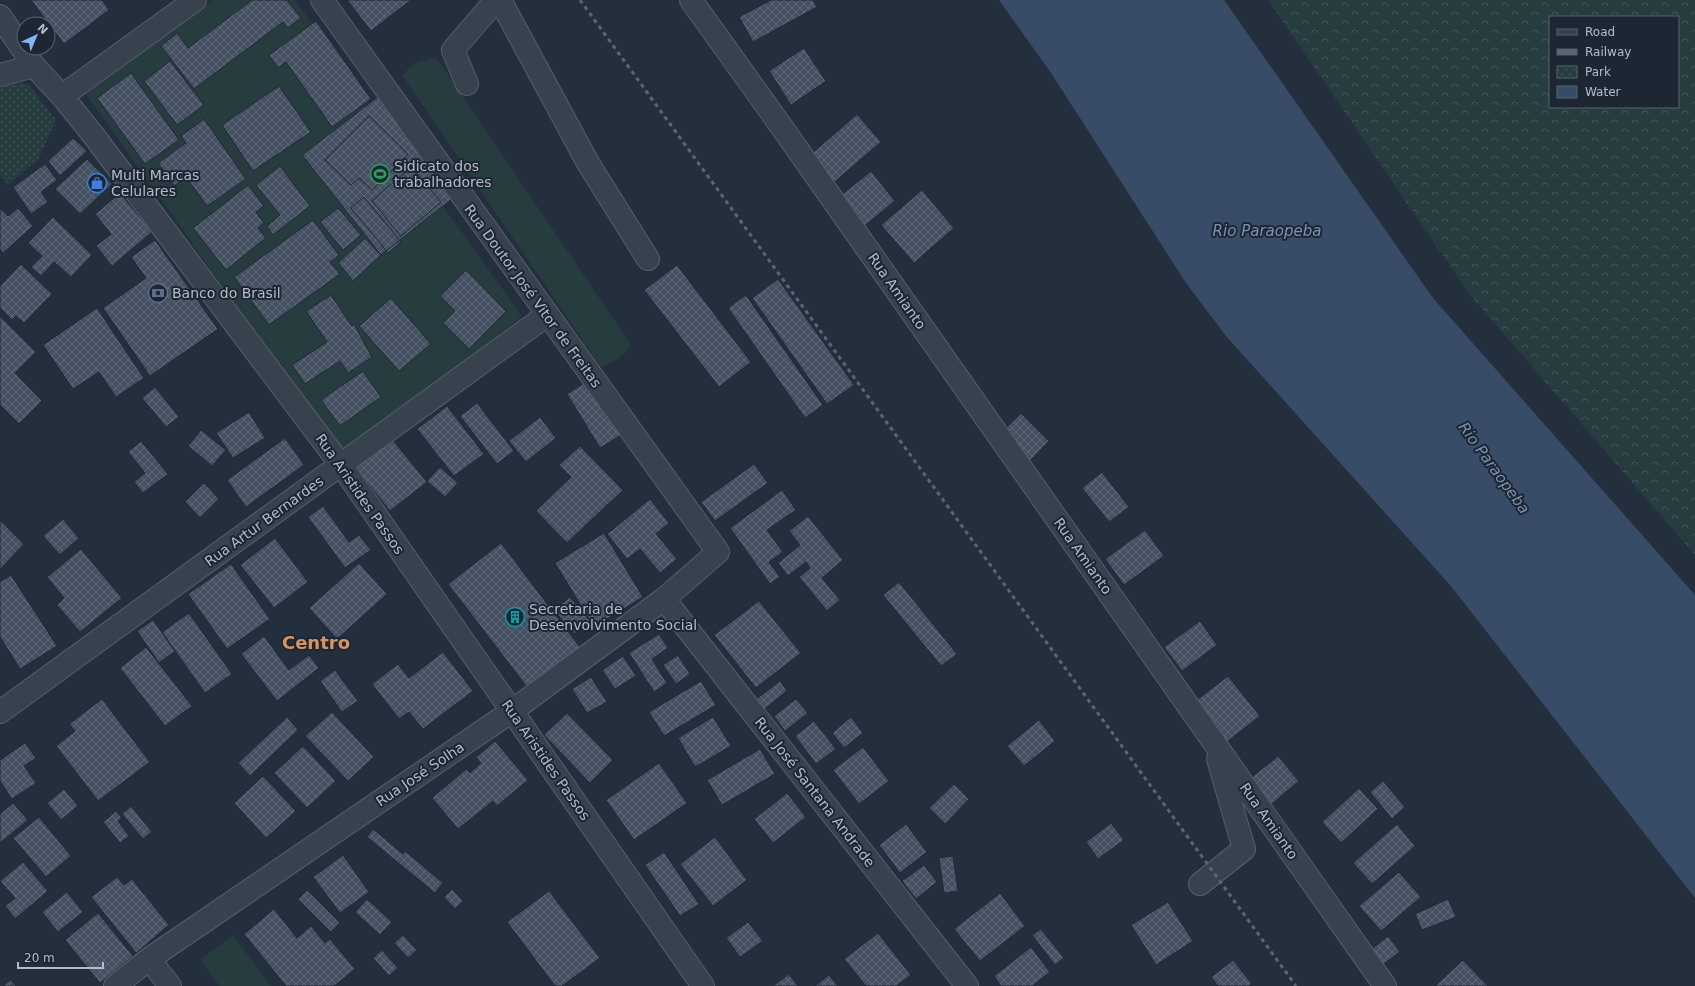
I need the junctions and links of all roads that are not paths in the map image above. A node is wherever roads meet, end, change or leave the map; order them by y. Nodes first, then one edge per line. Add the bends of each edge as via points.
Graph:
1 (196, 0) edge
2 (322, 0) edge
3 (496, 0) edge
4 (500, 0) edge
5 (690, 0) edge
6 (0, 16) edge
7 (34, 66) junction
8 (0, 75) edge
9 (467, 84) dead end
10 (62, 96) junction
11 (648, 259) dead end
12 (547, 314) junction
13 (341, 465) junction
14 (718, 552) joint
15 (664, 599) junction
16 (512, 711) junction
17 (0, 712) edge
18 (1214, 742) junction
19 (1200, 884) dead end
20 (149, 959) junction
21 (115, 986) edge
22 (170, 986) edge
23 (703, 986) edge
24 (967, 986) edge
25 (1385, 986) edge

1 - 10 street
2 - 12 street, Rua Doutor José Vitor de Freitas
3 - 9 street via 454,50
4 - 11 street via 588,163
5 - 18 street, Rua Amianto via 782,126
6 - 7 street, Rua Aristides Passos
7 - 8 street
7 - 10 street, Rua Aristides Passos
10 - 13 street, Rua Aristides Passos
12 - 13 street, Rua Artur Bernardes
12 - 14 street, Rua Doutor José Vitor de Freitas
13 - 16 street, Rua Aristides Passos
13 - 17 street, Rua Artur Bernardes
14 - 15 street, Rua José Solha
15 - 16 street, Rua José Solha
15 - 24 street, Rua José Santana Andrade
16 - 20 street, Rua José Solha
16 - 23 street, Rua Aristides Passos
18 - 19 street via 1244,849
18 - 25 street, Rua Amianto
20 - 21 street, Rua José Solha
20 - 22 street

